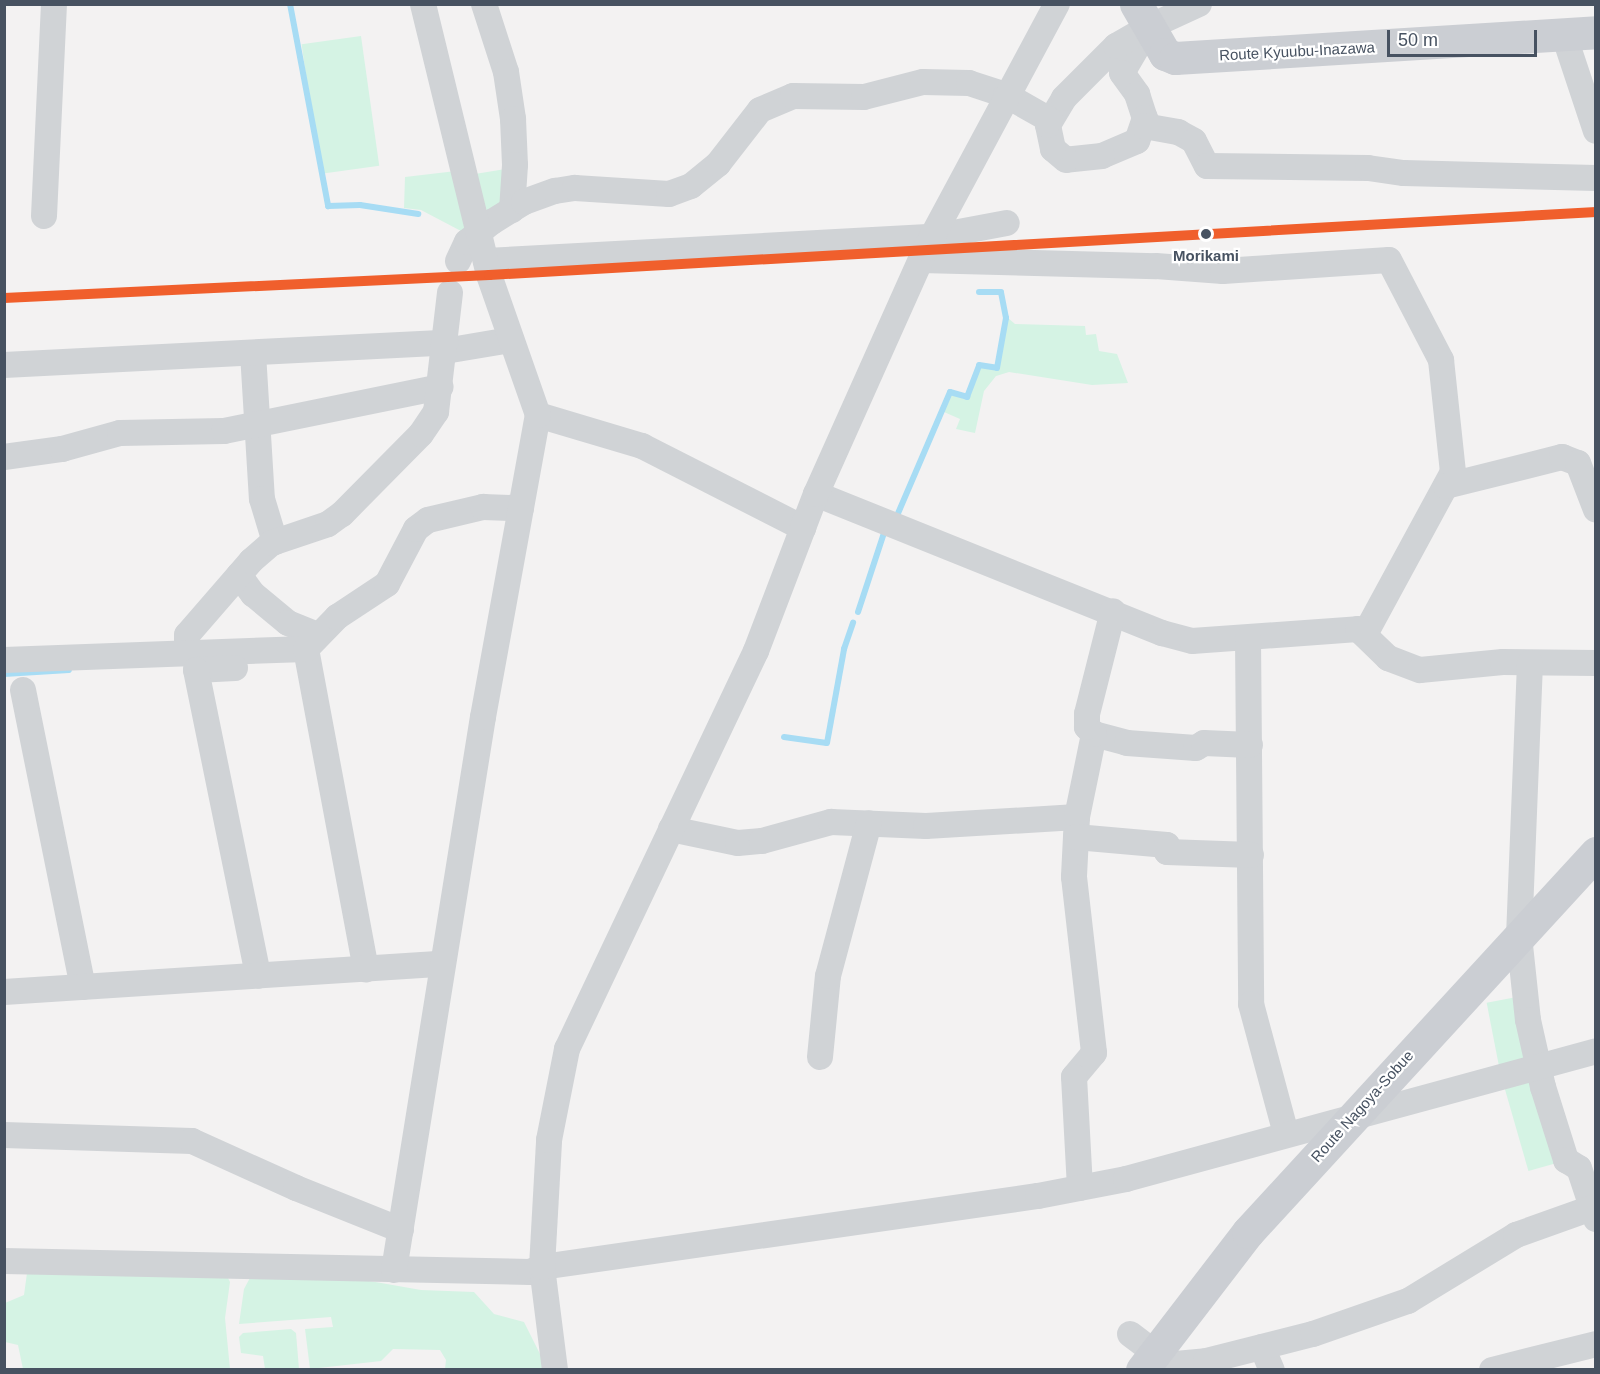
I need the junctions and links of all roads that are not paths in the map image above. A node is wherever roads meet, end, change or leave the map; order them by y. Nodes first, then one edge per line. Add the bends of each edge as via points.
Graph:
1 (54, 4) edge
2 (423, 4) edge
3 (484, 4) edge
4 (1057, 4) edge
5 (1199, 4) edge
6 (1142, 16) edge
7 (1580, 33) edge
8 (1006, 95) junction
9 (1050, 120) junction
10 (1144, 126) junction
11 (1596, 131) edge
12 (1596, 178) edge
13 (512, 210) junction
14 (44, 216) dead end
15 (1007, 223) dead end
16 (478, 233) junction
17 (932, 237) junction
18 (921, 260) junction
19 (458, 261) dead end
20 (486, 261) junction
21 (450, 293) dead end
22 (511, 340) junction
23 (445, 347) junction
24 (253, 353) junction
25 (4, 365) edge
26 (441, 387) junction
27 (538, 416) junction
28 (255, 425) junction
29 (4, 457) edge
30 (1446, 486) junction
31 (816, 494) junction
32 (521, 508) junction
33 (1596, 510) edge
34 (803, 528) junction
35 (275, 542) junction
36 (238, 575) junction
37 (1113, 611) junction
38 (1365, 634) junction
39 (1248, 639) junction
40 (311, 649) junction
41 (187, 653) junction
42 (4, 660) edge
43 (1530, 663) junction
44 (1596, 663) edge
45 (23, 690) dead end
46 (1094, 734) junction
47 (1250, 745) junction
48 (869, 823) junction
49 (1077, 827) junction
50 (671, 829) junction
51 (1596, 853) edge
52 (1251, 855) junction
53 (1519, 936) junction
54 (441, 964) junction
55 (366, 969) junction
56 (258, 976) junction
57 (83, 987) junction
58 (4, 992) edge
59 (1596, 1051) edge
60 (820, 1057) dead end
61 (1539, 1066) junction
62 (1354, 1115) junction
63 (1286, 1134) junction
64 (4, 1135) edge
65 (1587, 1166) edge
66 (1080, 1188) junction
67 (1594, 1213) edge
68 (400, 1230) junction
69 (4, 1261) edge
70 (542, 1267) junction
71 (394, 1270) junction
72 (1596, 1344) edge
73 (1142, 1356) edge
74 (1267, 1358) edge
75 (555, 1370) edge
76 (1492, 1370) edge

1 - 14 street
2 - 16 street
3 - 13 street via 506,72 513,119
4 - 8 street
5 - 6 street
6 - 7 main road, Route Kyuubu-Inazawa via 1165,54 1175,58
6 - 9 street via 1064,98
6 - 10 street via 1122,73 1140,103
7 - 11 street
8 - 9 street
8 - 13 street via 969,83 943,81 864,97 793,96 760,110 718,164 691,186 669,194 575,188 555,191
8 - 17 street
9 - 10 street via 1053,149 1066,160 1120,150 1137,141
10 - 12 street via 1178,132 1194,141 1207,166
13 - 16 street
15 - 17 street
16 - 19 street
16 - 20 street
17 - 18 street
17 - 20 street
18 - 30 street via 1144,265 1222,271 1389,260 1441,360 1453,472
18 - 31 street
20 - 22 street
21 - 23 street
22 - 23 street
22 - 27 street
23 - 24 street
23 - 26 street
24 - 25 street
24 - 28 street
26 - 28 street
26 - 35 street via 436,412 421,434 342,514 328,525
27 - 32 street
27 - 34 street via 642,446
28 - 29 street via 224,431 120,433 62,449
28 - 35 street via 262,499
30 - 33 street via 1562,457 1578,463
30 - 38 street
31 - 34 street
31 - 37 street
32 - 40 street via 483,507 428,520 411,538 387,584 352,606
32 - 54 street
34 - 50 street via 756,651
35 - 36 street
36 - 40 street
36 - 41 street via 187,635
37 - 39 street via 1162,633 1192,640
37 - 46 street via 1087,714 1087,727
38 - 39 street via 1358,629
38 - 43 street via 1388,658 1420,670
39 - 47 street
40 - 41 street
40 - 55 street
40 - 56 street via 196,670
41 - 42 street
43 - 44 street
43 - 53 street
45 - 57 street
46 - 47 street via 1127,743 1196,748 1204,743
46 - 49 street
47 - 52 street
48 - 49 street
48 - 50 street via 831,822 762,841 738,843
48 - 60 street via 828,976
49 - 52 street via 1167,845 1167,852
49 - 66 street via 1074,877 1079,950 1094,1053 1074,1077
50 - 70 street via 567,1049 549,1140
51 - 53 main road, Route Nagoya-Sobue
52 - 63 street via 1251,1004
53 - 61 street via 1528,1020
53 - 62 main road, Route Nagoya-Sobue
54 - 55 street
54 - 68 street
55 - 56 street
56 - 57 street
57 - 58 street
59 - 61 street
61 - 62 street
61 - 65 street via 1566,1160
62 - 63 street
62 - 73 main road, Route Nagoya-Sobue
63 - 66 street
64 - 68 street via 192,1141
65 - 67 street
66 - 70 street
67 - 74 street via 1516,1235 1408,1301
68 - 71 street
69 - 71 street
70 - 71 street via 530,1272
70 - 75 street
72 - 76 street
73 - 74 street via 1206,1361

